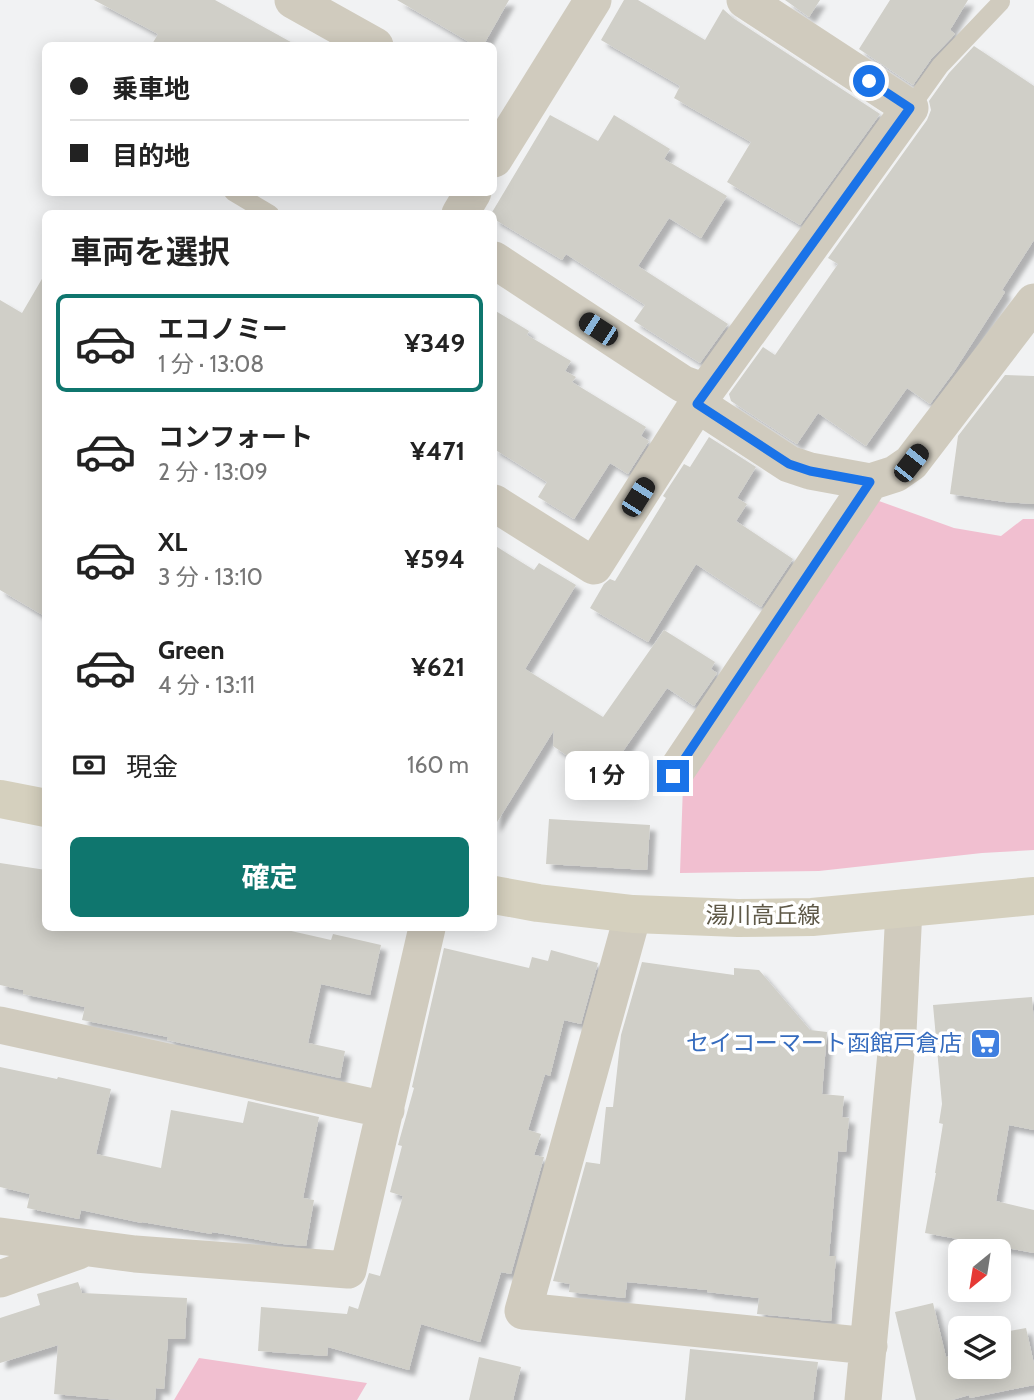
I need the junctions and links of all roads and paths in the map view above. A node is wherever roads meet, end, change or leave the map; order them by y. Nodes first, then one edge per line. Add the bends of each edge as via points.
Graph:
1 (293, 0) edge
2 (593, 0) edge
3 (745, 0) edge
4 (1001, 2) edge
5 (368, 42) edge
6 (910, 108) junction
7 (504, 118) edge
8 (497, 147) edge
9 (240, 196) edge
10 (263, 210) edge
11 (497, 262) edge
12 (1034, 303) edge
13 (701, 398) junction
14 (870, 482) junction
15 (497, 505) edge
16 (673, 776) dead end
17 (0, 799) edge
18 (42, 807) edge
19 (497, 896) edge
20 (1034, 896) edge
21 (904, 908) junction
22 (633, 914) junction
23 (426, 931) edge
24 (0, 1025) edge
25 (386, 1110) junction
26 (0, 1236) edge
27 (85, 1248) junction
28 (0, 1279) edge
29 (869, 1346) junction
30 (863, 1400) edge

1 - 5 street
2 - 7 street
3 - 6 street
4 - 6 lane via 940,66
6 - 13 street
7 - 8 street
9 - 10 lane
11 - 13 street
12 - 14 street via 911,463
13 - 14 street via 789,464
13 - 15 street via 594,566
14 - 16 street
17 - 18 street
19 - 22 street, 湯川高丘線
20 - 21 street, 湯川高丘線
21 - 22 street, 湯川高丘線 via 812,917
21 - 29 street via 898,1032
22 - 29 street via 523,1311
23 - 25 street
24 - 25 street
25 - 27 street via 348,1270
26 - 27 street
27 - 28 street
29 - 30 street

